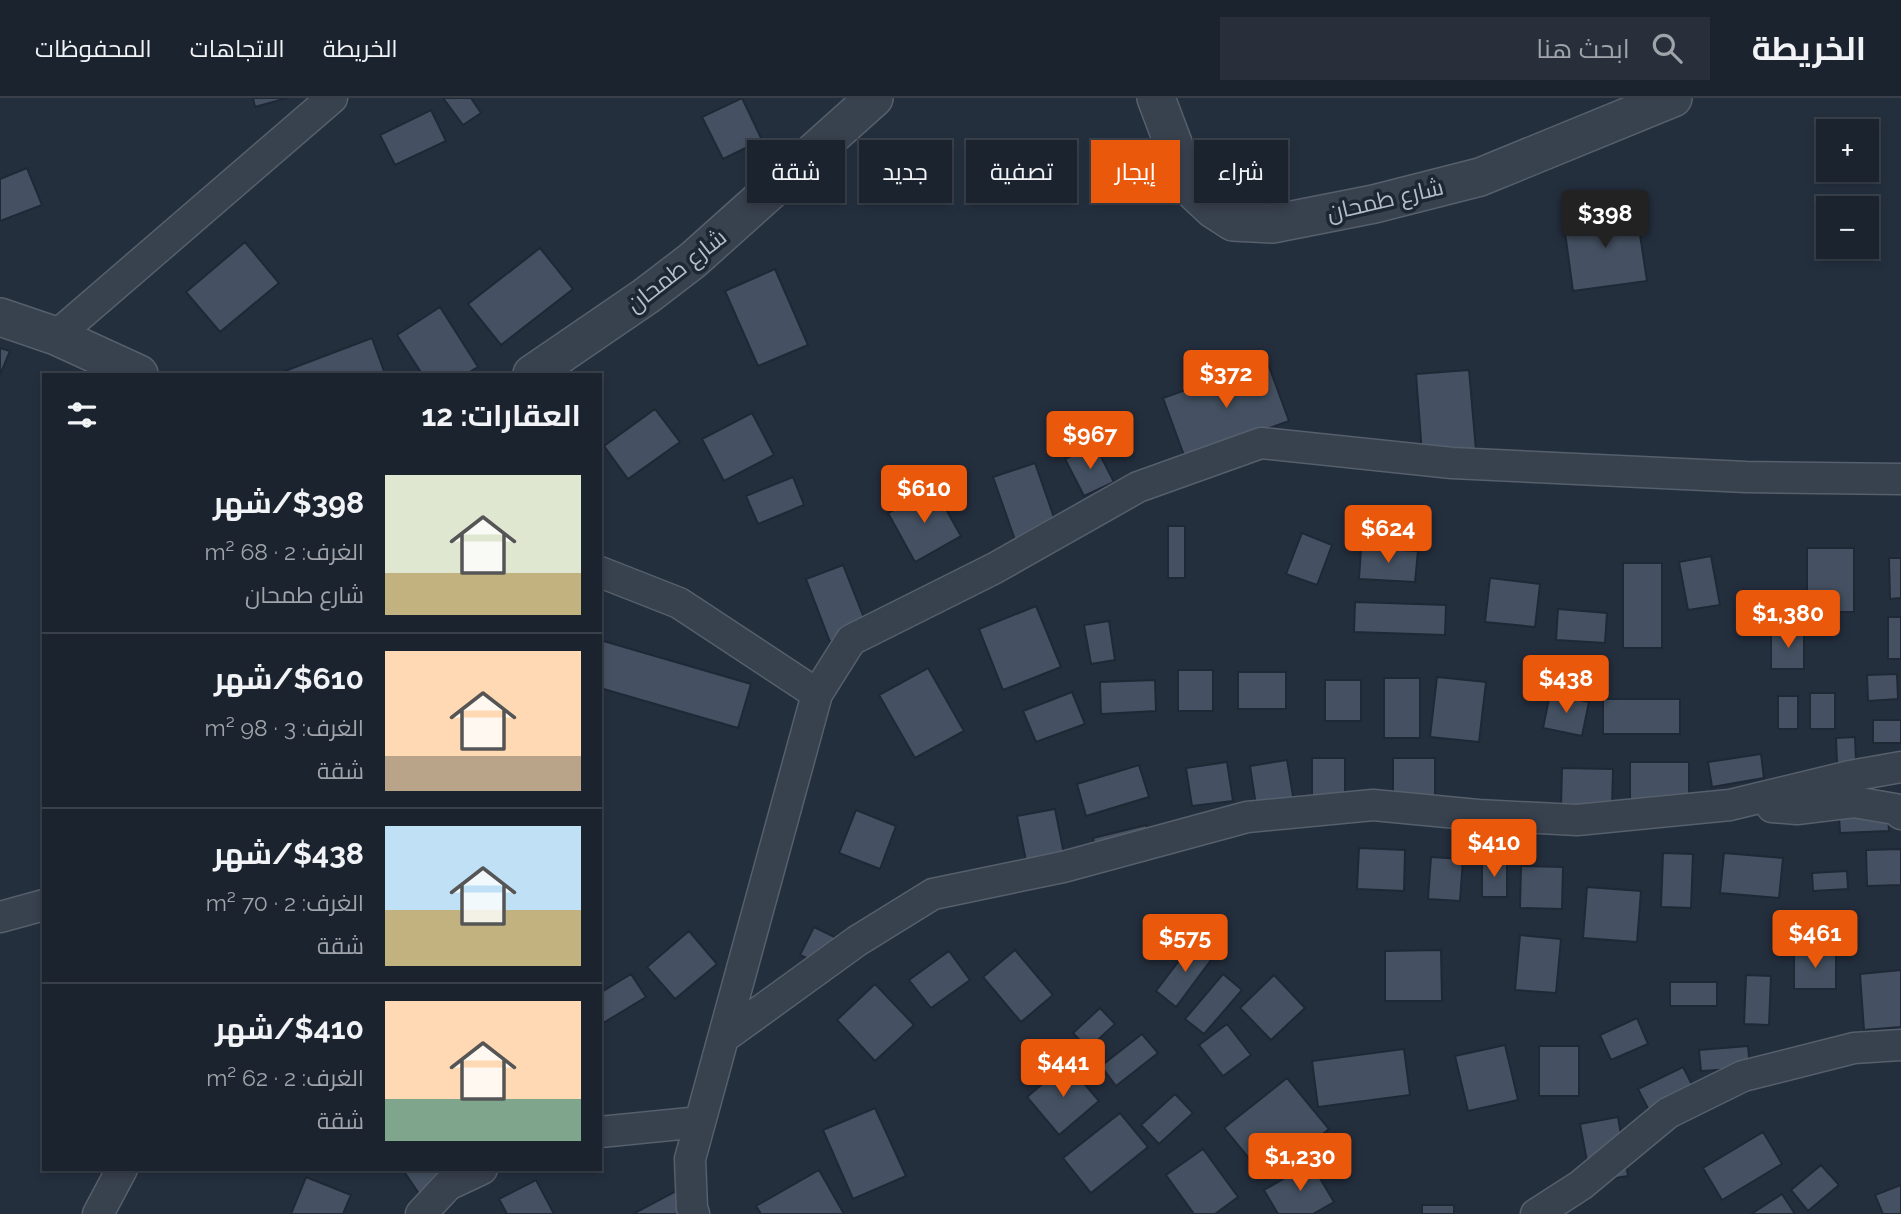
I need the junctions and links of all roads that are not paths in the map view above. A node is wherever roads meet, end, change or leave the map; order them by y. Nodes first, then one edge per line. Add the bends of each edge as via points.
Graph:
1 (332, 98) edge
2 (874, 98) edge
3 (1156, 98) edge
4 (1673, 98) edge
5 (0, 317) edge
6 (56, 336) junction
7 (137, 373) edge
8 (533, 373) edge
9 (1901, 479) edge
10 (602, 573) edge
11 (817, 694) junction
12 (1901, 767) edge
13 (1730, 805) junction
14 (1901, 814) edge
15 (42, 906) edge
16 (0, 917) edge
17 (723, 1038) junction
18 (1901, 1045) edge
19 (700, 1122) junction
20 (602, 1132) edge
21 (121, 1171) edge
22 (478, 1171) edge
23 (98, 1214) edge
24 (421, 1214) edge
25 (694, 1214) edge
26 (1536, 1214) edge

1 - 6 street
2 - 8 street, شارع طمحان via 693,260
3 - 4 street, شارع طمحان via 1195,192 1233,222 1272,224 1480,177
5 - 6 street
6 - 7 street
9 - 11 street via 1746,477 1452,463 1261,443 1138,487 995,568 851,640
10 - 11 street via 679,603
11 - 17 street
12 - 13 street
13 - 14 street via 1797,809 1854,802
13 - 17 street via 1577,820 1373,805 1247,817 1063,867 933,894 857,941
15 - 16 street
17 - 19 street
18 - 26 street via 1854,1048 1743,1076 1668,1112 1581,1185
19 - 20 street
19 - 25 street via 690,1159
21 - 23 street
22 - 24 street via 448,1185

